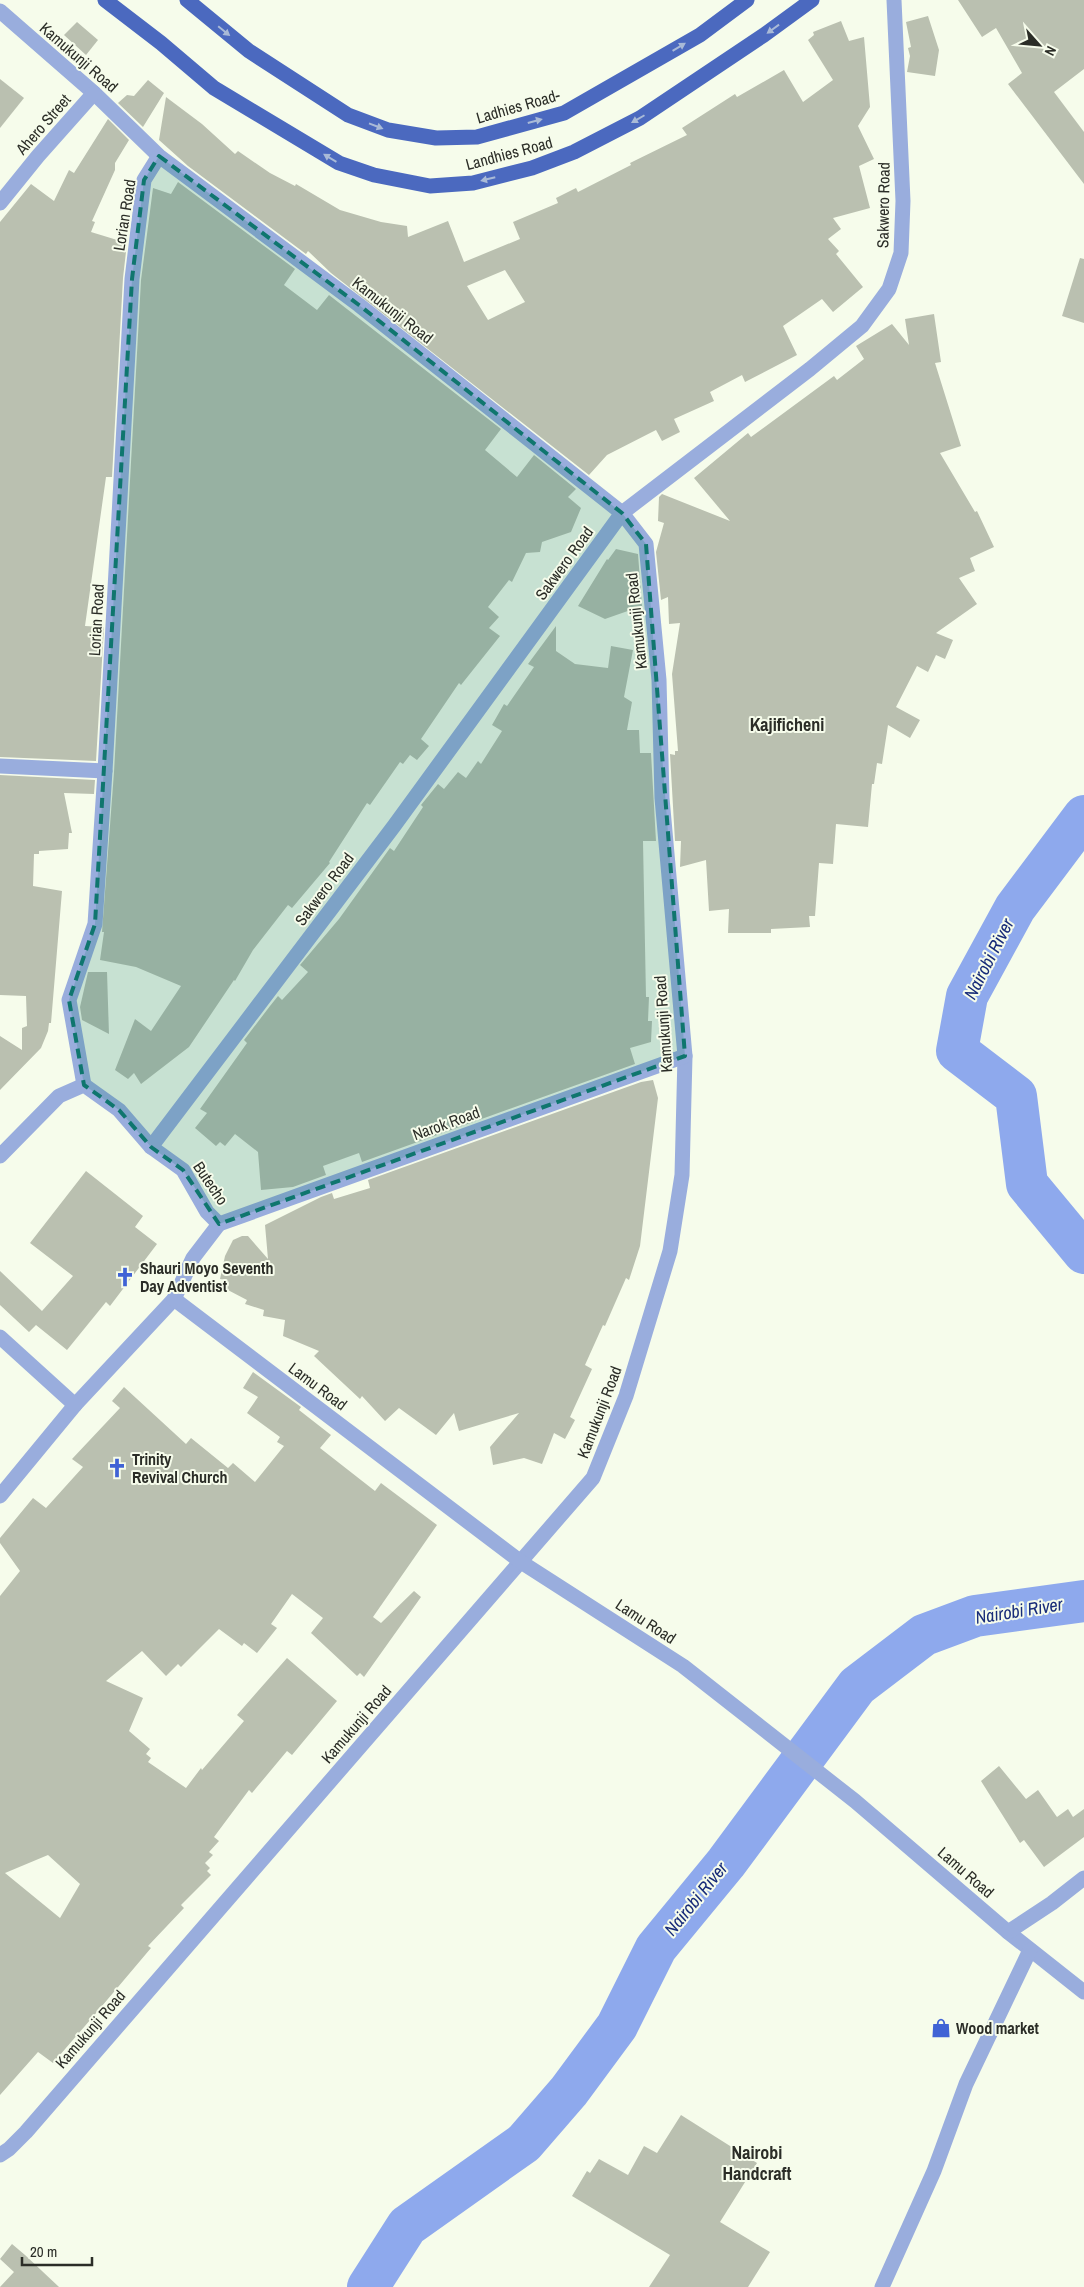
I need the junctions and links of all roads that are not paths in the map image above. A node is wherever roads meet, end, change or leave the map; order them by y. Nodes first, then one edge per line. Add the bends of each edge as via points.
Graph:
1 (105, 0) edge
2 (187, 0) edge
3 (747, 0) edge
4 (812, 0) edge
5 (894, 0) edge
6 (0, 11) edge
7 (94, 93) junction
8 (159, 156) junction
9 (0, 203) edge
10 (622, 513) junction
11 (0, 766) edge
12 (105, 771) junction
13 (685, 1056) junction
14 (84, 1085) junction
15 (151, 1147) junction
16 (0, 1156) edge
17 (219, 1224) junction
18 (174, 1299) junction
19 (0, 1337) edge
20 (75, 1406) junction
21 (0, 1496) edge
22 (521, 1562) junction
23 (1084, 1878) edge
24 (1008, 1932) junction
25 (1030, 1950) junction
26 (1084, 1992) edge
27 (0, 2155) edge
28 (882, 2287) edge

4 -> 1 main road, Landhies Road via 640,118 574,152 532,168 473,183 430,186 374,175 339,163 214,88
2 -> 3 main road, Ladhies Road- via 249,51 348,114 388,130 436,138 478,137 564,113 700,35
5 - 10 street, Sakwero Road via 903,201 901,254 889,288 862,326
6 - 7 street, Kamukunji Road
7 - 8 street, Kamukunji Road
7 - 9 street, Ahero Street
8 - 10 street, Kamukunji Road via 358,304
8 - 12 street, Lorian Road via 144,180 132,279
10 - 13 street, Kamukunji Road via 646,544 659,680 662,798
10 - 15 street, Sakwero Road via 394,826
11 - 12 street
12 - 14 street, Lorian Road via 95,924 69,1000
13 - 17 street, Narok Road
13 - 22 street, Kamukunji Road via 682,1176 670,1251 626,1396 593,1478
14 - 15 street, Butecho via 118,1110
14 - 16 street via 59,1096
15 - 17 street, Butecho via 183,1170 207,1212
17 - 18 street, Butecho via 193,1258
18 - 20 street, Butecho
18 - 22 street, Lamu Road
19 - 20 street
20 - 21 street, Butecho
22 - 24 street, Lamu Road via 683,1666 855,1800
22 - 27 street, Kamukunji Road via 35,2120
23 - 24 street
24 - 25 street, Lamu Road
25 - 26 street, Lamu Road
25 - 28 street via 966,2084 934,2171

